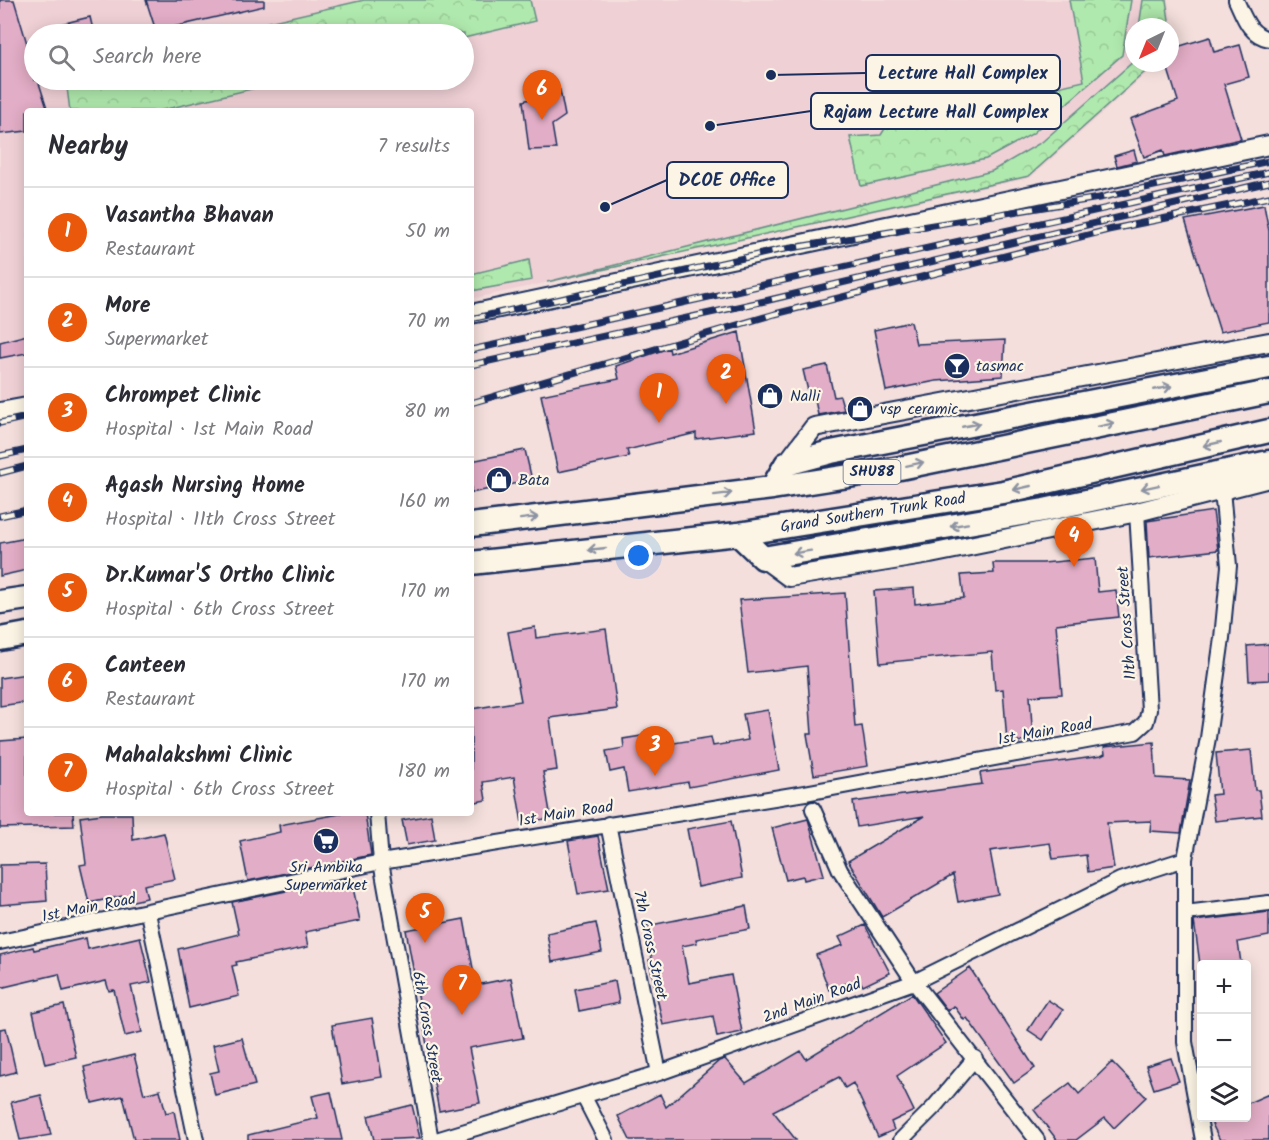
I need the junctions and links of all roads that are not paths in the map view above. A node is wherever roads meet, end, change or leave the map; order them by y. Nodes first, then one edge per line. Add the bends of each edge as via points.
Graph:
1 (1236, 0) edge
2 (1269, 39) edge
3 (1269, 145) edge
4 (474, 313) edge
5 (1269, 342) edge
6 (1269, 367) edge
7 (1269, 392) edge
8 (24, 408) edge
9 (0, 412) edge
10 (1269, 431) edge
11 (1269, 462) edge
12 (786, 464) junction
13 (1269, 478) edge
14 (772, 488) junction
15 (1222, 490) junction
16 (1137, 512) junction
17 (474, 525) edge
18 (738, 534) junction
19 (763, 558) junction
20 (474, 563) edge
21 (24, 598) edge
22 (0, 602) edge
23 (24, 635) edge
24 (0, 639) edge
25 (1140, 729) joint
26 (813, 809) dead end
27 (377, 816) edge
28 (608, 824) junction
29 (1185, 859) junction
30 (381, 862) junction
31 (1269, 903) edge
32 (148, 913) junction
33 (1185, 913) junction
34 (0, 942) edge
35 (914, 982) junction
36 (975, 1058) junction
37 (659, 1073) junction
38 (584, 1097) junction
39 (496, 1124) junction
40 (196, 1140) edge
41 (431, 1140) edge
42 (436, 1140) edge
43 (487, 1140) edge
44 (606, 1140) edge
45 (901, 1140) edge
46 (1037, 1140) edge
47 (1203, 1140) edge

1 - 2 street via 1250,29
3 - 4 street
5 - 12 street via 814,427
12 -> 6 main road
14 -> 7 main road, SHU88 via 900,468
8 - 9 street
10 -> 18 main road, Grand Southern Trunk Road / SHU88 via 1003,492
11 -> 19 main road via 1044,510
12 - 14 main road
13 - 15 street
17 -> 14 main road, SHU88
15 - 16 street
15 - 29 street via 1229,566 1222,638
16 - 19 street via 930,554 789,577
16 - 25 street, 11th Cross Street via 1149,710
18 - 19 main road
18 -> 20 main road, Grand Southern Trunk Road / SHU88
21 - 22 main road
23 - 24 main road
25 - 28 street, 1st Main Road via 805,793
26 - 35 street via 840,870
27 - 30 street, 6th Cross Street
28 - 30 street, 1st Main Road
28 - 37 street, 7th Cross Street
29 - 33 street
29 - 35 street, 2nd Main Road via 1120,880
30 - 32 street, 1st Main Road
30 - 41 street, 6th Cross Street
31 - 33 street
32 - 34 street, 1st Main Road
32 - 40 street
33 - 47 street via 1185,1042
35 - 36 street
35 - 37 street, 2nd Main Road
36 - 45 street
36 - 46 street
37 - 38 street, 2nd Main Road
38 - 39 street, 2nd Main Road
38 - 44 street
39 - 42 street, 2nd Main Road
39 - 43 street

